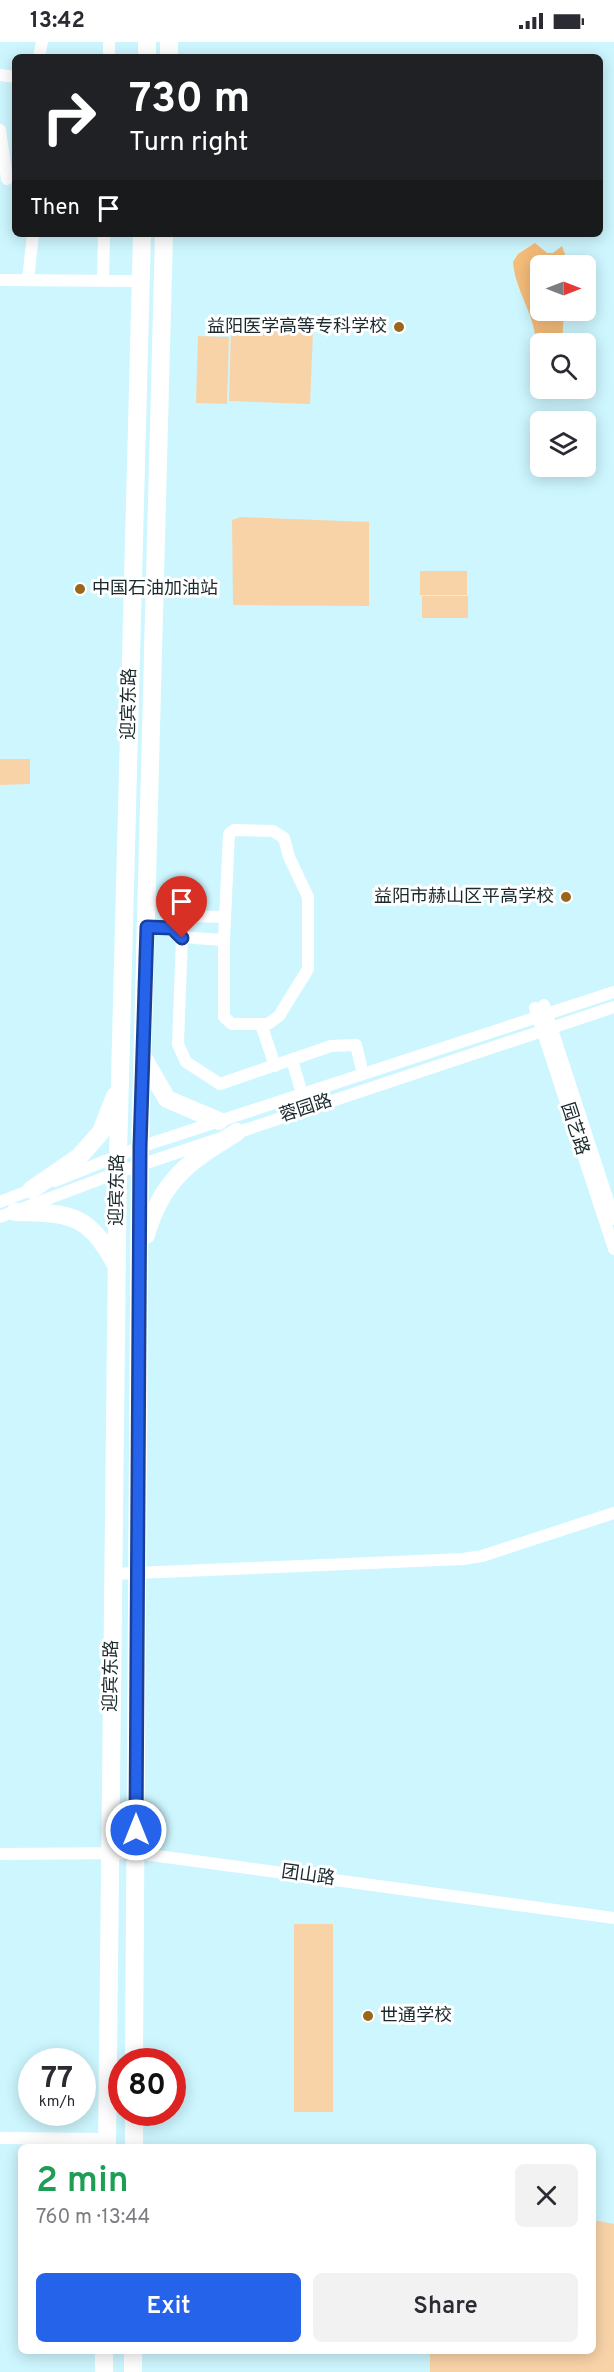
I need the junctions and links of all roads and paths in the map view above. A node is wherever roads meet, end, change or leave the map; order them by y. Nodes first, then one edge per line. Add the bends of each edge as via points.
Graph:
1 (0, 130) edge
2 (7, 179) dead end
3 (33, 237) edge
4 (104, 237) edge
5 (142, 237) edge
6 (164, 237) edge
7 (0, 280) edge
8 (28, 280) junction
9 (103, 281) junction
10 (141, 281) junction
11 (131, 649) junction
12 (154, 649) junction
13 (224, 917) junction
14 (147, 927) junction
15 (172, 928) junction
16 (182, 938) junction
17 (224, 940) junction
18 (614, 992) edge
19 (614, 1007) edge
20 (543, 1017) junction
21 (261, 1024) junction
22 (121, 1037) junction
23 (144, 1037) junction
24 (143, 1057) junction
25 (292, 1060) junction
26 (275, 1066) junction
27 (361, 1066) dead end
28 (120, 1083) junction
29 (300, 1087) dead end
30 (219, 1121) junction
31 (237, 1132) junction
32 (140, 1156) junction
33 (118, 1164) junction
34 (31, 1190) junction
35 (5, 1211) edge
36 (614, 1219) edge
37 (614, 1249) edge
38 (140, 1264) junction
39 (117, 1269) junction
40 (614, 1513) edge
41 (113, 1574) junction
42 (137, 1574) junction
43 (136, 1853) junction
44 (0, 1854) edge
45 (110, 1855) junction
46 (614, 1918) edge
47 (135, 2048) edge
48 (134, 2126) edge
49 (0, 2138) edge
50 (107, 2143) edge
51 (134, 2144) edge

1 - 2 street
3 - 8 street
4 - 9 street
5 - 10 highway, 迎宾东路
6 - 12 highway, 迎宾东路
7 - 8 street
8 - 9 street
9 - 10 street
10 - 11 highway, 迎宾东路
11 - 12 highway
11 - 22 highway, 迎宾东路
12 - 14 highway, 迎宾东路
13 - 15 street via 188,916
13 - 17 street
13 - 21 street via 229,834 234,830 273,831 284,838 308,897 308,969 279,1016
14 - 15 street
14 - 23 highway, 迎宾东路
15 - 16 street
16 - 17 street
16 - 26 street via 178,1044 186,1062 220,1084
17 - 21 street via 224,1017 232,1024
18 - 20 street, 蓉园路
19 - 20 street, 蓉园路
20 - 30 street, 蓉园路
20 - 31 street, 蓉园路
20 - 36 street, 园艺路
20 - 37 street, 园艺路
21 - 26 street
22 - 23 highway
22 - 28 highway, 迎宾东路
23 - 24 highway, 迎宾东路
24 - 30 highway via 167,1099
24 - 32 highway, 迎宾东路
25 - 26 street
25 - 27 street via 332,1046 356,1045
25 - 29 street
28 - 33 highway, 迎宾东路
28 - 34 highway via 101,1132 79,1157
30 - 32 street, 蓉园路
31 - 32 street, 蓉园路
31 - 38 highway via 199,1155 171,1182 154,1209
32 - 33 street, 蓉园路
32 - 33 street, 蓉园路
32 - 38 highway, 迎宾东路
33 - 34 street, 蓉园路
33 - 35 street, 蓉园路
33 - 39 highway, 迎宾东路
34 - 35 street, 蓉园路
35 - 39 highway via 56,1213 84,1222 103,1242
38 - 39 highway
38 - 42 highway, 迎宾东路
39 - 41 highway, 迎宾东路
40 - 42 street via 463,1559
41 - 42 street
41 - 45 highway, 迎宾东路
42 - 43 highway, 迎宾东路
43 - 45 street, 团山路
43 - 46 street, 团山路
43 - 47 highway, 迎宾东路
44 - 45 street, 团山路
45 - 50 highway, 迎宾东路
48 - 51 highway
49 - 50 street

